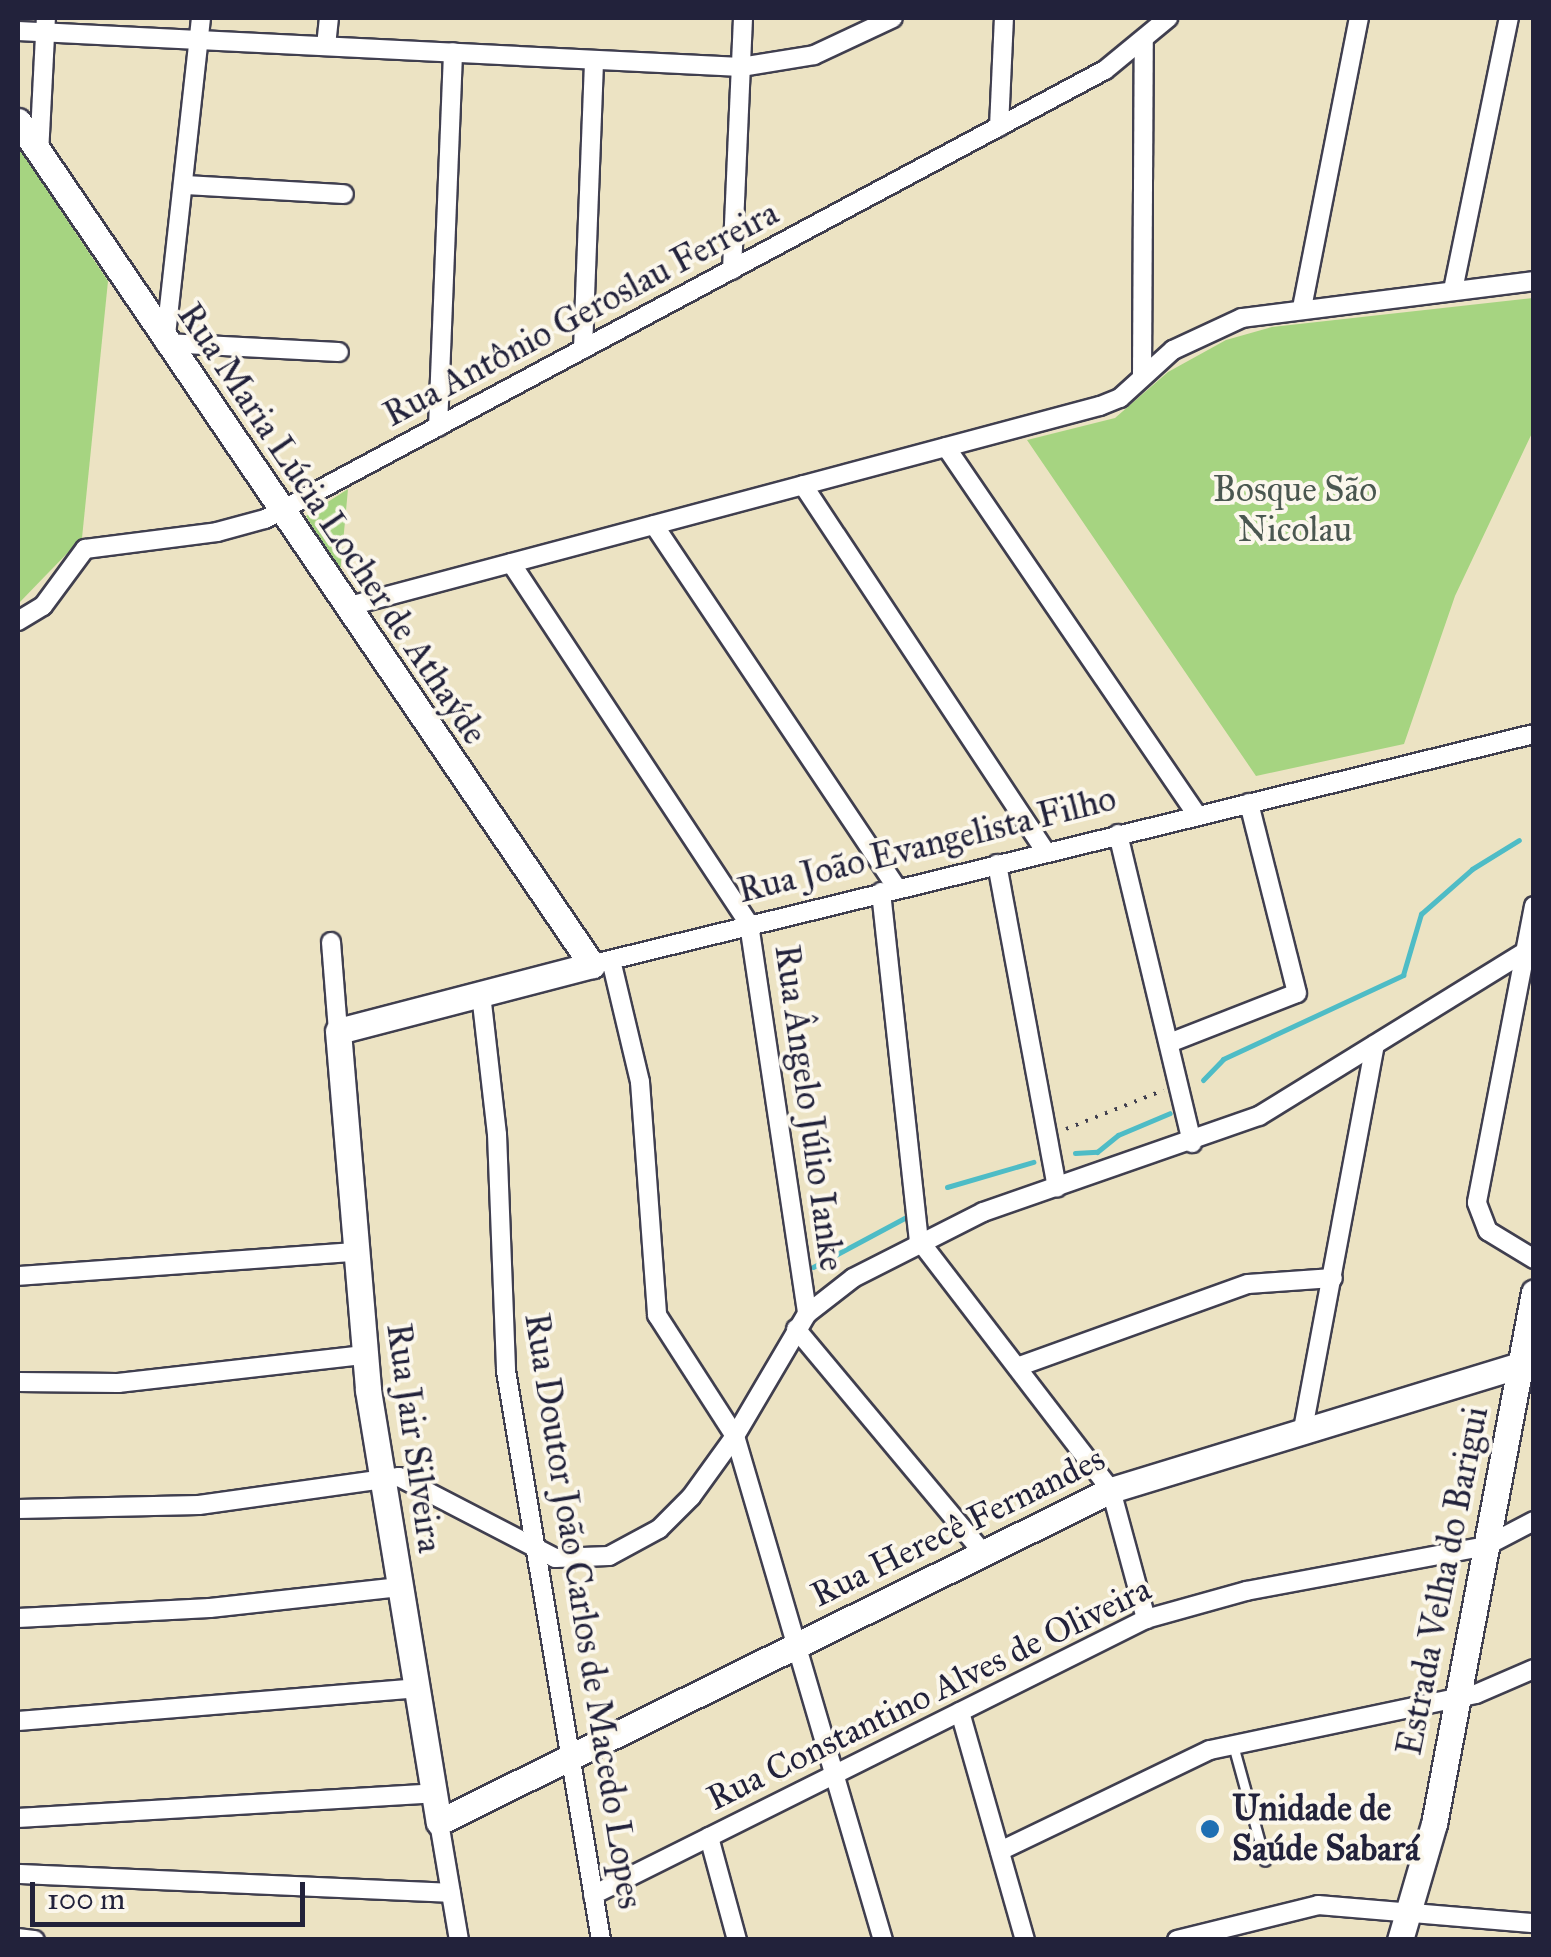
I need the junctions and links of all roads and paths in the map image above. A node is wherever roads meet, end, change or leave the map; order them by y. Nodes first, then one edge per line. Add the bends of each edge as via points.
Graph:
1 (201, 18) edge
2 (329, 18) edge
3 (743, 18) edge
4 (893, 18) edge
5 (1004, 18) edge
6 (1168, 18) edge
7 (1359, 18) edge
8 (1510, 18) edge
9 (46, 25) edge
10 (18, 30) edge
11 (200, 40) junction
12 (1144, 41) junction
13 (326, 46) junction
14 (454, 52) junction
15 (594, 60) junction
16 (741, 67) junction
17 (18, 122) edge
18 (999, 127) junction
19 (39, 154) junction
20 (186, 185) junction
21 (344, 194) dead end
22 (732, 270) junction
23 (1534, 281) edge
24 (1453, 290) junction
25 (1302, 308) junction
26 (165, 342) junction
27 (582, 349) junction
28 (339, 352) dead end
29 (1142, 376) junction
30 (438, 426) junction
31 (946, 447) junction
32 (803, 485) junction
33 (280, 511) junction
34 (654, 524) junction
35 (511, 563) junction
36 (346, 607) junction
37 (18, 621) edge
38 (1534, 734) edge
39 (1249, 803) junction
40 (1197, 816) junction
41 (1118, 834) junction
42 (1046, 852) junction
43 (997, 864) junction
44 (889, 890) junction
45 (1534, 906) edge
46 (748, 924) junction
47 (331, 942) dead end
48 (1529, 948) edge
49 (602, 962) junction
50 (481, 994) junction
51 (338, 1031) junction
52 (1169, 1044) junction
53 (1375, 1046) junction
54 (1178, 1083) junction
55 (1047, 1134) junction
56 (1192, 1143) junction
57 (1057, 1187) junction
58 (919, 1240) junction
59 (356, 1252) junction
60 (1534, 1259) edge
61 (18, 1276) edge
62 (1333, 1278) junction
63 (1534, 1292) edge
64 (801, 1321) junction
65 (364, 1355) junction
66 (1527, 1362) edge
67 (1017, 1367) junction
68 (18, 1382) edge
69 (1303, 1429) junction
70 (736, 1436) junction
71 (382, 1482) junction
72 (1111, 1490) junction
73 (18, 1509) edge
74 (1534, 1521) edge
75 (1486, 1546) junction
76 (539, 1551) junction
77 (983, 1552) junction
78 (400, 1587) junction
79 (18, 1618) edge
80 (1146, 1619) junction
81 (798, 1644) junction
82 (1534, 1669) edge
83 (417, 1688) junction
84 (1457, 1699) junction
85 (960, 1712) junction
86 (18, 1721) edge
87 (1232, 1742) junction
88 (571, 1756) junction
89 (834, 1774) junction
90 (434, 1793) junction
91 (18, 1818) edge
92 (439, 1822) junction
93 (709, 1837) junction
94 (1000, 1851) junction
95 (1266, 1860) dead end
96 (18, 1874) edge
97 (451, 1893) junction
98 (593, 1895) junction
99 (1406, 1914) junction
100 (1534, 1922) edge
101 (18, 1938) edge
102 (35, 1940) edge
103 (459, 1940) edge
104 (600, 1940) edge
105 (738, 1940) edge
106 (883, 1940) edge
107 (1026, 1940) edge
108 (1178, 1940) edge
109 (1400, 1940) edge

1 - 11 street
2 - 13 street
3 - 16 street
4 - 16 street via 814,55
5 - 18 street
6 - 12 street, Rua Antônio Geroslau Ferreira
7 - 25 street
8 - 24 street
9 - 10 street
9 - 11 street
9 - 19 street
11 - 13 street
11 - 20 street
12 - 18 street, Rua Antônio Geroslau Ferreira
12 - 29 street
13 - 14 street
14 - 15 street
14 - 30 street
15 - 16 street
15 - 27 street
16 - 22 street
17 - 19 street, Rua Maria Lúcia Locher de Athaýde
18 - 22 street, Rua Antônio Geroslau Ferreira
19 - 26 street, Rua Maria Lúcia Locher de Athaýde
20 - 21 street
20 - 26 street
22 - 27 street, Rua Antônio Geroslau Ferreira
23 - 24 street
24 - 25 street
25 - 29 street via 1213,327
26 - 28 street
26 - 33 street, Rua Maria Lúcia Locher de Athaýde
27 - 30 street, Rua Antônio Geroslau Ferreira
29 - 31 street via 1110,402
30 - 33 street, Rua Antônio Geroslau Ferreira
31 - 32 street
31 - 40 street
32 - 34 street
32 - 42 street
33 - 36 street, Rua Maria Lúcia Locher de Athaýde
33 - 37 street, Rua Antônio Geroslau Ferreira via 237,529 90,547 43,606
34 - 35 street
34 - 44 street
35 - 36 street
35 - 46 street, Rua Ângelo Júlio Ianke
36 - 49 street, Rua Maria Lúcia Locher de Athaýde
38 - 39 street, Rua João Evangelista Filho
39 - 40 street, Rua João Evangelista Filho
39 - 52 street via 1297,992
40 - 41 street, Rua João Evangelista Filho
41 - 42 street, Rua João Evangelista Filho
41 - 52 street
42 - 43 street, Rua João Evangelista Filho
43 - 44 street, Rua João Evangelista Filho
43 - 55 street
44 - 46 street, Rua João Evangelista Filho
44 - 58 street
45 - 48 street
46 - 49 street, Rua João Evangelista Filho
46 - 64 street, Rua Ângelo Júlio Ianke
47 - 51 street, Rua Jair Silveira
48 - 53 street
48 - 60 street via 1478,1203 1488,1231
49 - 50 street, Rua João Evangelista Filho
49 - 70 street via 640,1082 657,1315
50 - 51 street, Rua João Evangelista Filho
50 - 76 street, Rua Doutor João Carlos de Macedo Lopes via 498,1134 506,1372
51 - 59 street, Rua Jair Silveira
52 - 54 street
53 - 56 street via 1259,1116
53 - 62 street
54 - 55 path
54 - 56 street
55 - 57 street
56 - 57 street
57 - 58 street
58 - 64 street
58 - 67 street
59 - 61 street
59 - 65 street, Rua Jair Silveira
62 - 67 street via 1248,1284
62 - 69 street
63 - 66 street, Estrada Velha do Barigui
64 - 70 street
64 - 77 street
65 - 68 street via 118,1383
65 - 71 street, Rua Jair Silveira
66 - 69 street, Rua Herecê Fernandes
66 - 75 street, Estrada Velha do Barigui
67 - 72 street
69 - 72 street, Rua Herecê Fernandes
70 - 76 street via 691,1497 645,1539 594,1560
70 - 81 street
71 - 73 street via 200,1506
71 - 76 street via 407,1479
71 - 78 street, Rua Jair Silveira
72 - 77 street, Rua Herecê Fernandes
72 - 80 street
74 - 75 street, Rua Constantino Alves de Oliveira
75 - 80 street, Rua Constantino Alves de Oliveira via 1277,1584
75 - 84 street, Estrada Velha do Barigui
76 - 88 street, Rua Doutor João Carlos de Macedo Lopes
77 - 81 street, Rua Herecê Fernandes
78 - 79 street via 210,1608
78 - 83 street, Rua Jair Silveira
80 - 85 street, Rua Constantino Alves de Oliveira
81 - 88 street, Rua Herecê Fernandes
81 - 89 street
82 - 84 street
83 - 86 street
83 - 90 street, Rua Jair Silveira
84 - 87 street
84 - 99 street, Estrada Velha do Barigui via 1434,1824
85 - 89 street, Rua Constantino Alves de Oliveira
85 - 94 street
87 - 94 street via 1154,1773
87 - 95 lane
88 - 92 street, Rua Herecê Fernandes
88 - 98 street, Rua Doutor João Carlos de Macedo Lopes
89 - 93 street, Rua Constantino Alves de Oliveira
89 - 106 street
90 - 91 street
90 - 92 street, Rua Jair Silveira
92 - 97 street, Rua Jair Silveira
93 - 98 street, Rua Constantino Alves de Oliveira
93 - 105 street
94 - 107 street
96 - 97 street
97 - 103 street, Rua Jair Silveira
98 - 104 street, Rua Doutor João Carlos de Macedo Lopes
99 - 100 street
99 - 108 street via 1302,1906
99 - 109 street, Estrada Velha do Barigui
101 - 102 street

